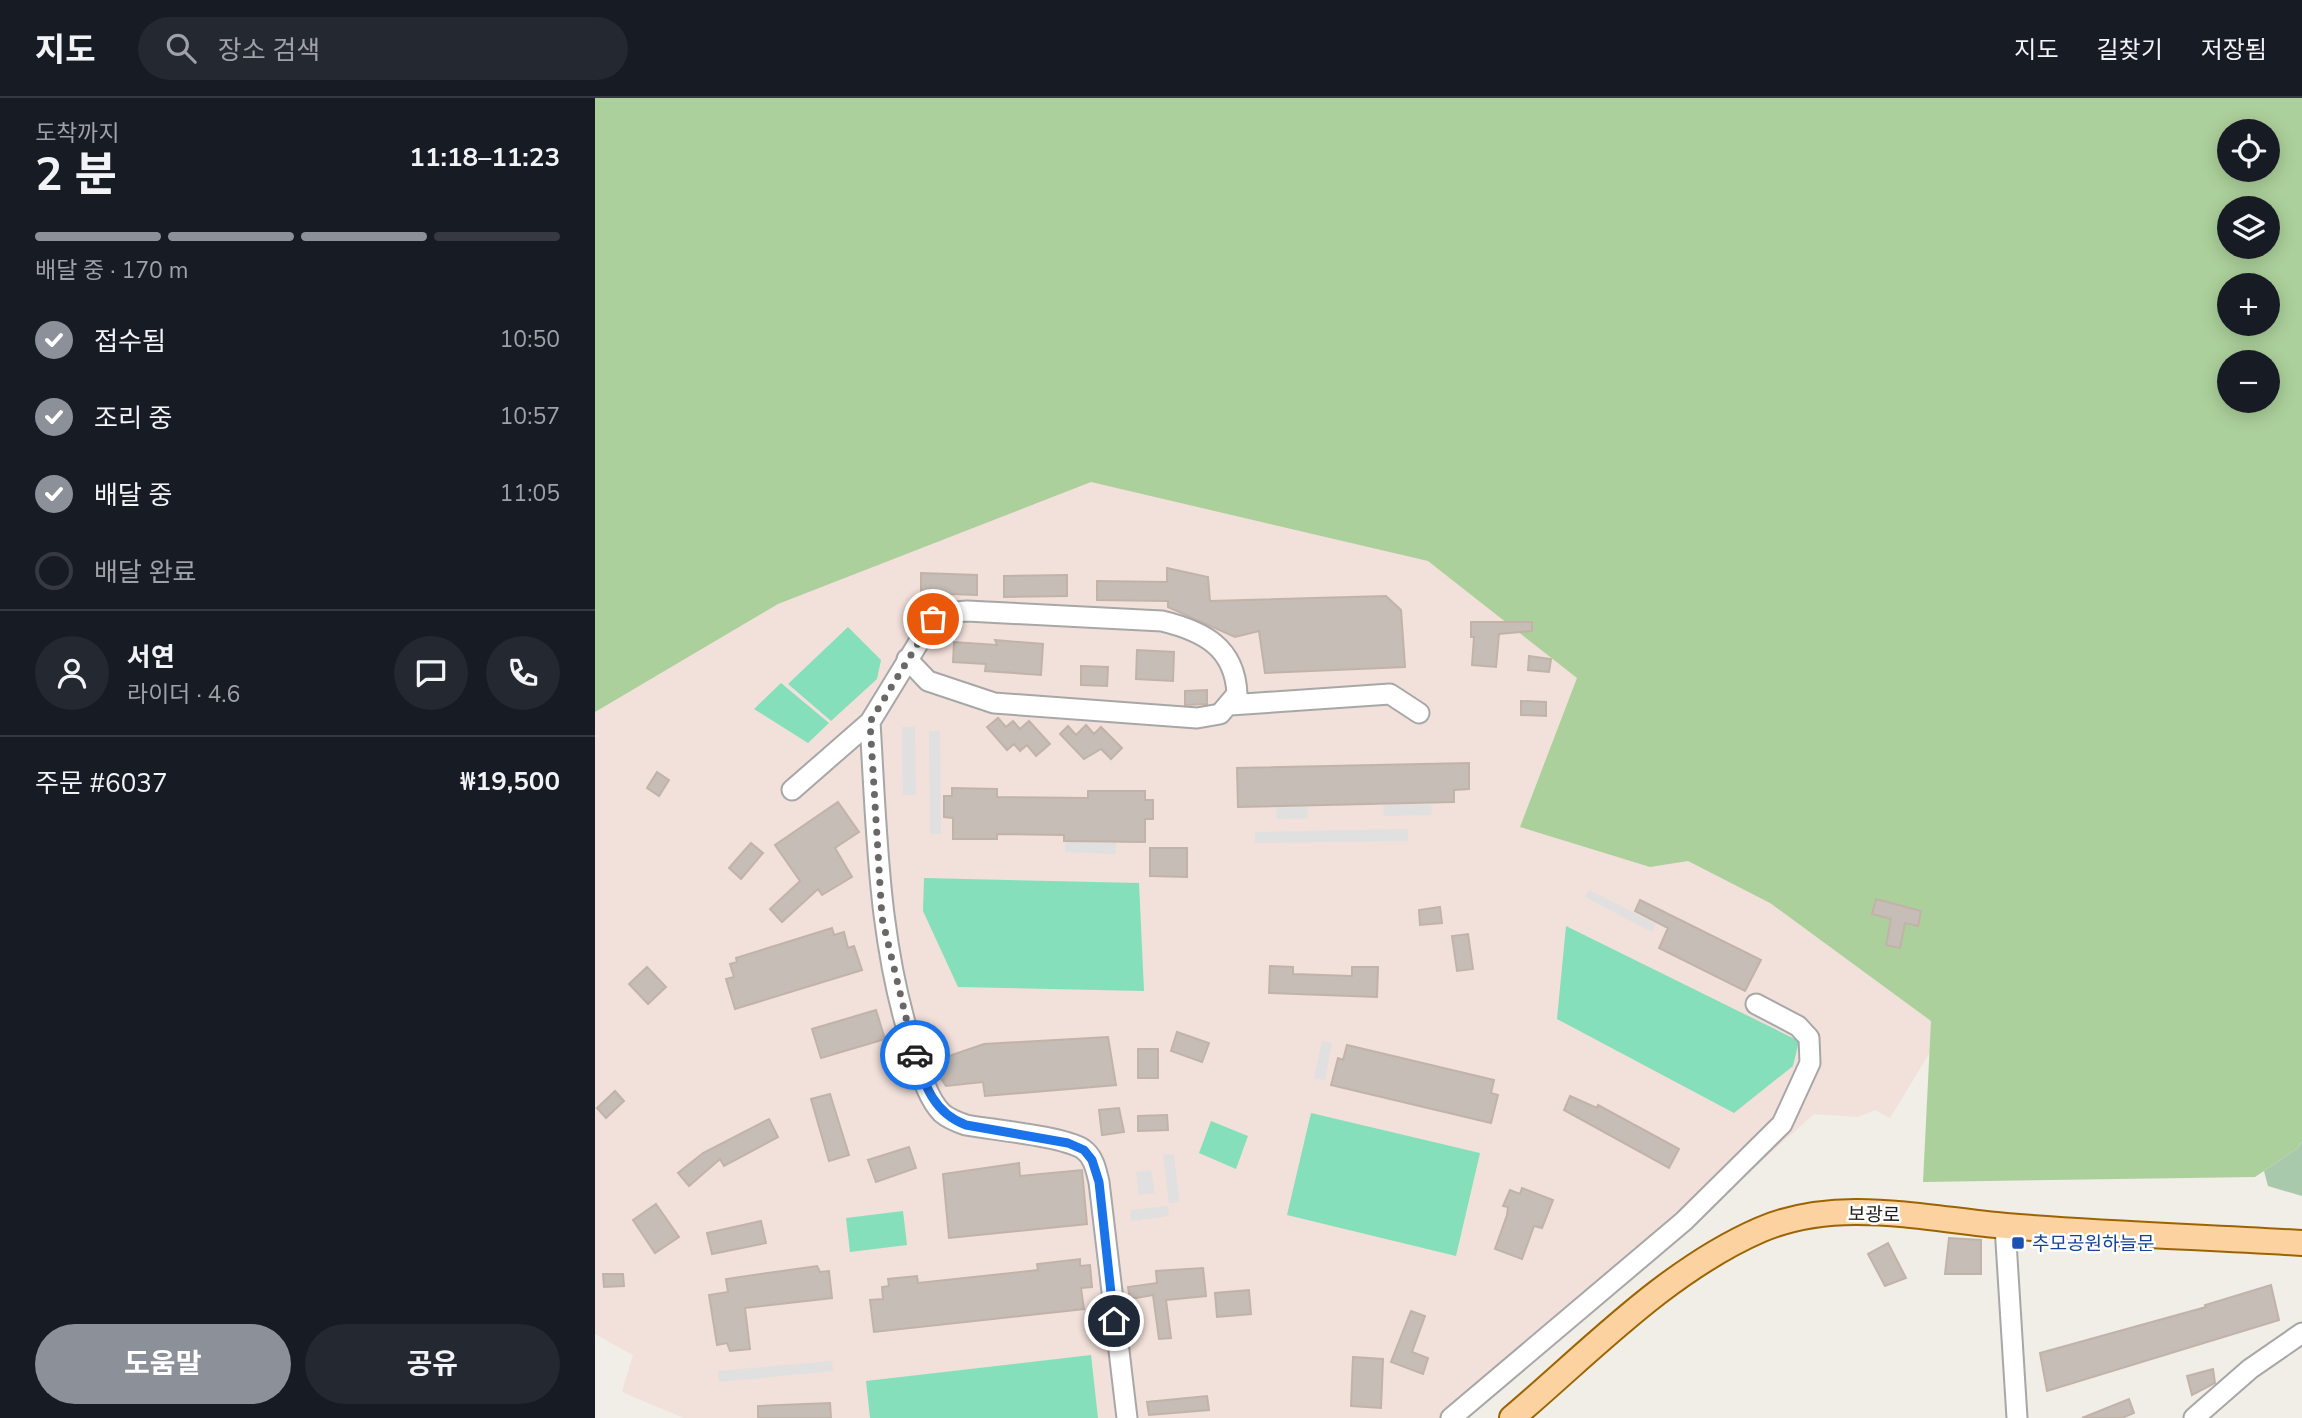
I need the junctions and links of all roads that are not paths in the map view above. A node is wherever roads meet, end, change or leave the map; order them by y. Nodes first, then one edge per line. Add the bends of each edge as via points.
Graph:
1 (907, 659) junction
2 (1230, 705) junction
3 (1419, 713) dead end
4 (870, 722) junction
5 (792, 790) dead end
6 (1756, 1004) dead end
7 (2005, 1226) junction
8 (2302, 1243) edge
9 (2302, 1334) edge
10 (1127, 1418) edge
11 (1451, 1418) edge
12 (1512, 1418) edge
13 (2017, 1418) edge
14 (2194, 1418) edge

1 - 2 street via 928,681 995,704 1197,718 1220,714
1 - 2 street via 933,619 944,613 1162,621 1206,635 1224,651 1236,679 1237,694
1 - 4 street
2 - 3 street via 1390,694
4 - 5 street
4 - 10 street via 882,918 916,1061 933,1100 951,1119 1068,1143 1084,1150 1092,1160 1099,1182
6 - 11 street via 1798,1026 1809,1038 1810,1063 1782,1124 1684,1221
7 - 8 main road, 보광로
7 - 12 main road, 보광로 via 1887,1212 1814,1214 1763,1229 1714,1252 1659,1293
7 - 13 street
9 - 14 street via 2250,1369

